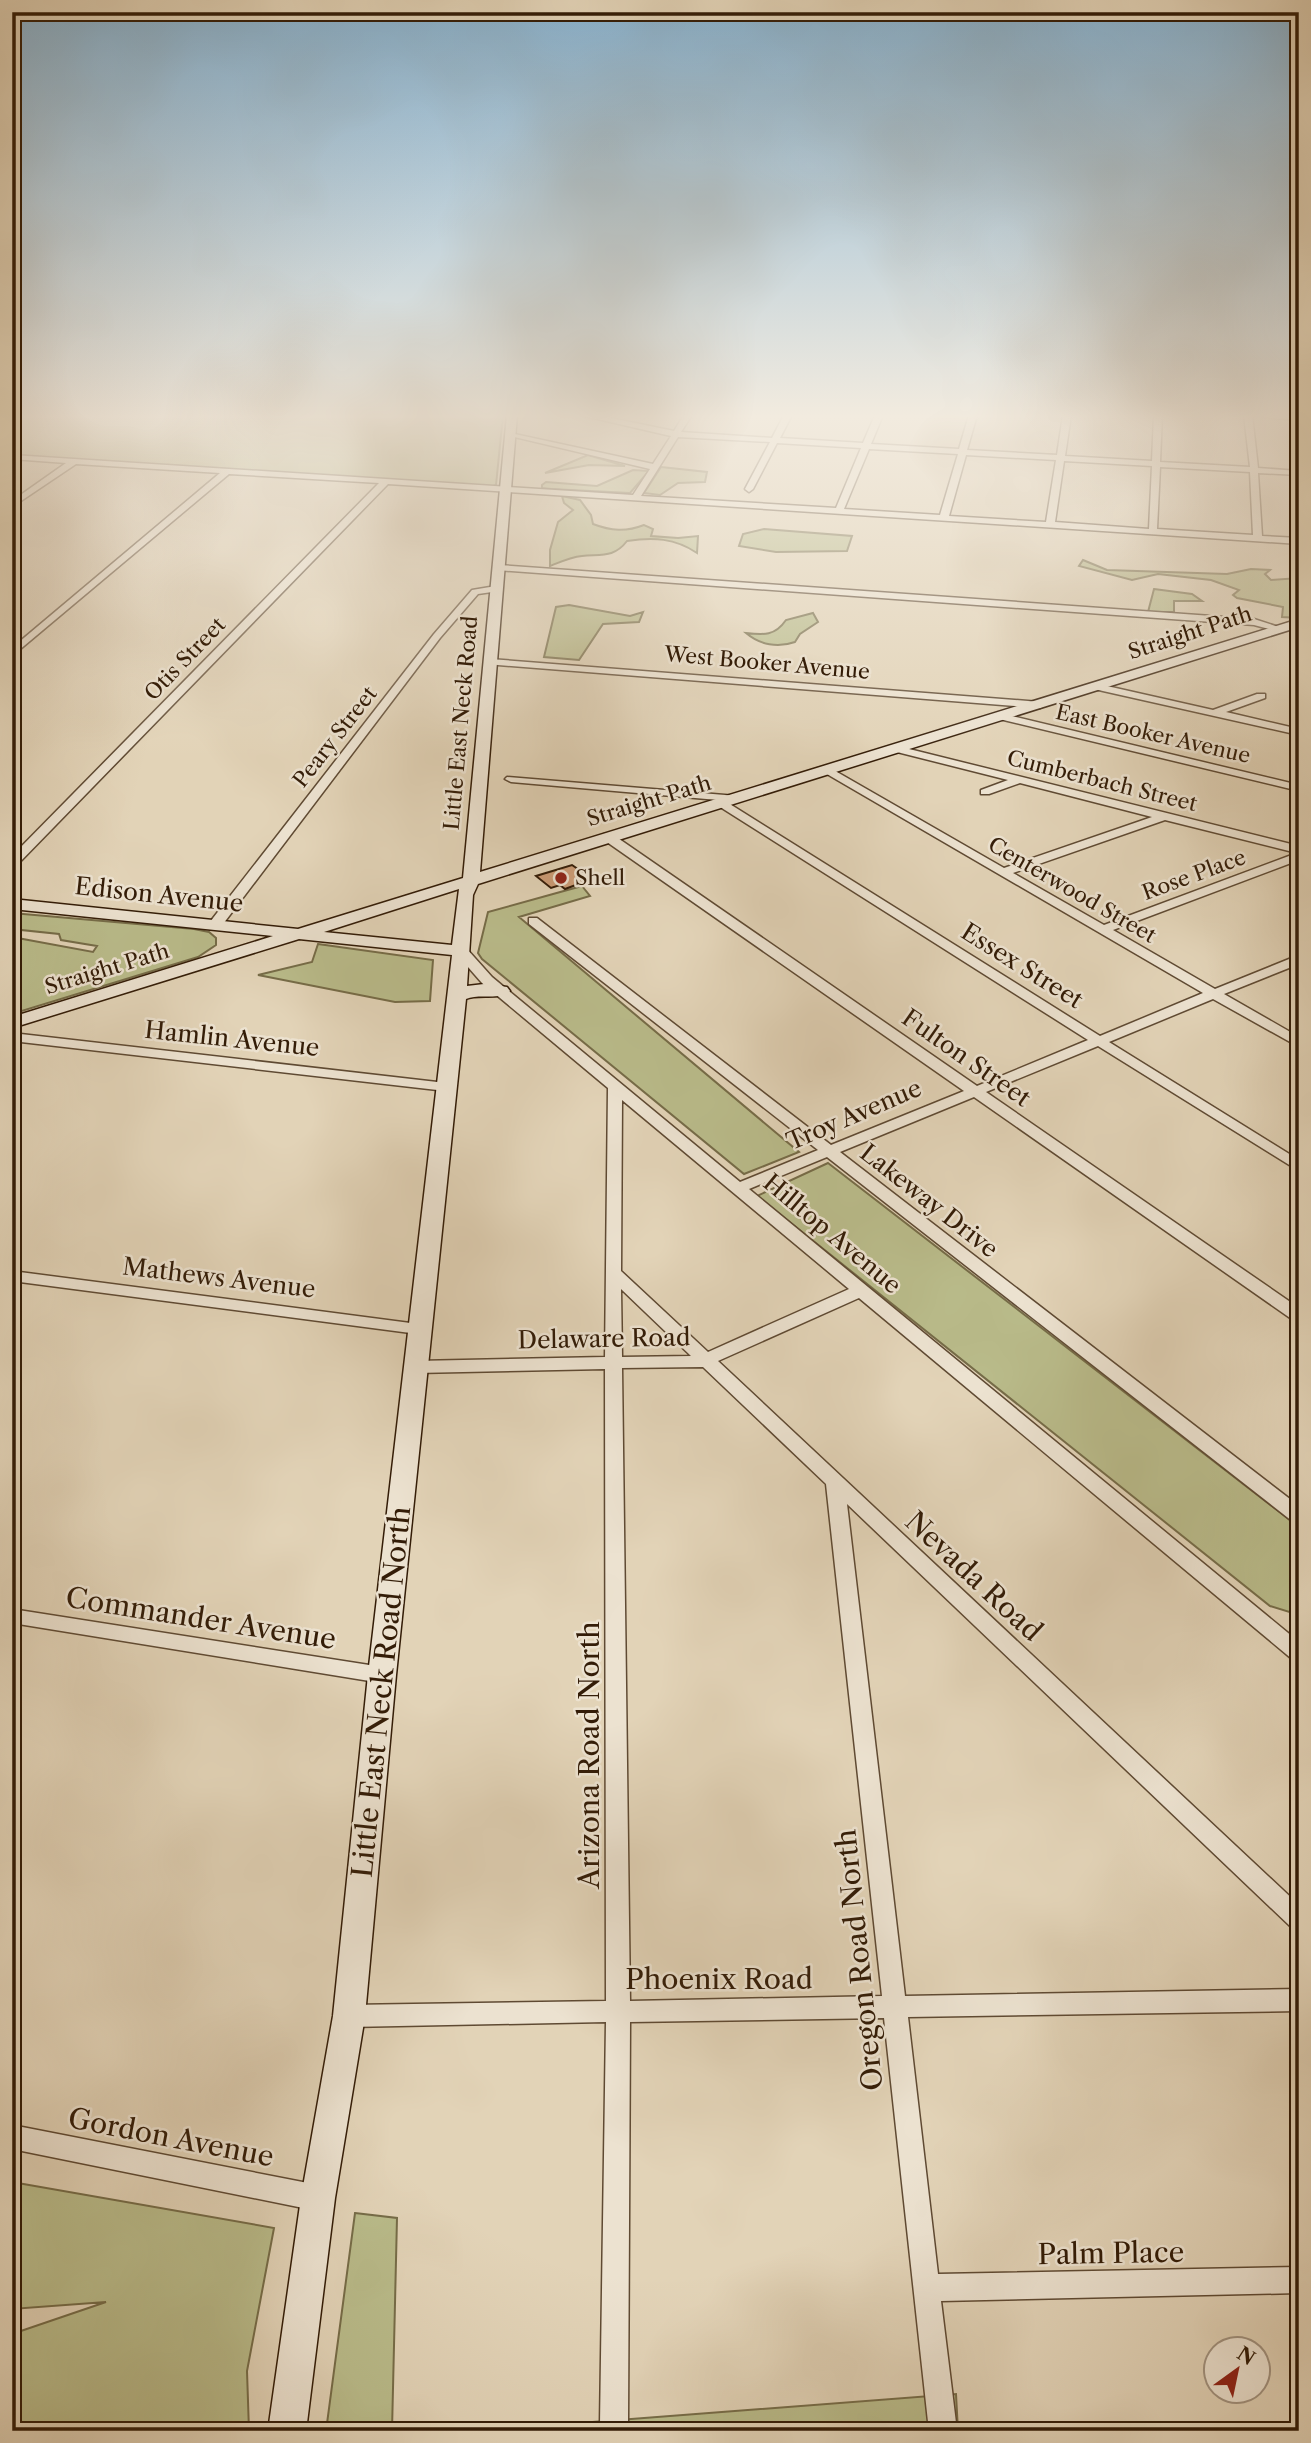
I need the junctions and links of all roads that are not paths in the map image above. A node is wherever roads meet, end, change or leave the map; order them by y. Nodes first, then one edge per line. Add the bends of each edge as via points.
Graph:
1 (158, 529) edge
2 (339, 529) edge
3 (502, 529) edge
4 (1124, 529) edge
5 (1257, 529) edge
6 (1153, 531) joint
7 (1258, 538) junction
8 (1299, 541) edge
9 (499, 568) junction
10 (496, 589) junction
11 (1299, 623) edge
12 (1280, 629) junction
13 (1299, 636) edge
14 (12, 653) edge
15 (490, 662) junction
16 (1098, 687) junction
17 (1261, 696) dead end
18 (1040, 705) junction
19 (1212, 713) junction
20 (999, 716) junction
21 (1299, 732) edge
22 (897, 749) junction
23 (826, 770) junction
24 (511, 779) dead end
25 (1019, 780) junction
26 (1299, 788) edge
27 (985, 792) dead end
28 (739, 798) junction
29 (721, 803) junction
30 (1163, 817) junction
31 (608, 837) junction
32 (1299, 853) edge
33 (12, 863) edge
34 (1003, 872) junction
35 (471, 879) junction
36 (12, 904) edge
37 (533, 921) dead end
38 (215, 925) junction
39 (1102, 930) junction
40 (300, 933) junction
41 (461, 951) junction
42 (1299, 959) edge
43 (209, 961) junction
44 (501, 991) junction
45 (1212, 993) junction
46 (457, 996) junction
47 (12, 1023) edge
48 (12, 1037) edge
49 (1098, 1041) junction
50 (1299, 1043) edge
51 (615, 1085) junction
52 (446, 1087) junction
53 (973, 1090) junction
54 (827, 1150) junction
55 (1299, 1167) edge
56 (739, 1188) junction
57 (612, 1272) junction
58 (12, 1276) edge
59 (862, 1290) junction
60 (1299, 1316) edge
61 (418, 1329) junction
62 (703, 1361) junction
63 (615, 1364) junction
64 (416, 1367) junction
65 (835, 1483) junction
66 (1299, 1516) edge
67 (12, 1616) edge
68 (1297, 1650) edge
69 (382, 1675) junction
70 (1299, 1920) edge
71 (1299, 2000) edge
72 (894, 2008) junction
73 (618, 2010) junction
74 (349, 2016) junction
75 (12, 2137) edge
76 (318, 2198) junction
77 (1299, 2280) edge
78 (925, 2288) junction
79 (614, 2424) dead end
80 (287, 2431) edge
81 (943, 2431) edge

1 - 14 street
2 - 33 street, Otis Street
3 - 9 main road, Little East Neck Road
4 - 6 street
5 - 7 street
6 - 7 street
7 - 8 street
9 - 10 main road, Little East Neck Road
9 - 12 street via 1254,622
10 - 15 main road, Little East Neck Road
10 - 38 street, Peary Street via 470,596
11 - 12 main road, Straight Path
12 - 13 main road
12 - 16 main road, Straight Path
15 - 18 street, West Booker Avenue
15 - 35 main road, Little East Neck Road
16 - 18 main road, Straight Path
16 - 19 street
17 - 19 street
18 - 20 main road, Straight Path
19 - 21 street
20 - 22 main road, Straight Path
20 - 26 street, East Booker Avenue
22 - 23 main road, Straight Path
22 - 25 street, Cumberbach Street
23 - 28 main road, Straight Path
23 - 34 street, Centerwood Street
24 - 28 street
25 - 27 street
25 - 30 street, Cumberbach Street
28 - 29 main road, Straight Path
29 - 31 main road, Straight Path
29 - 49 street, Essex Street
30 - 32 street, Cumberbach Street
30 - 34 street
31 - 35 main road, Straight Path
31 - 53 street, Fulton Street
32 - 39 street, Rose Place
34 - 39 street, Centerwood Street
35 - 40 main road, Straight Path
35 - 41 main road, Little East Neck Road via 465,895
36 - 38 main road, Edison Avenue
37 - 54 street, Lakeway Drive
38 - 40 main road, Edison Avenue
38 - 43 main road via 223,943
39 - 45 street, Centerwood Street
40 - 41 main road
40 - 43 main road, Straight Path
41 - 44 street, Hilltop Avenue
41 - 46 main road, Little East Neck Road North
42 - 45 street, Troy Avenue
43 - 47 main road, Straight Path
44 - 46 main road via 485,988
44 - 51 street, Hilltop Avenue
45 - 49 street, Troy Avenue
45 - 50 street, Centerwood Street
46 - 52 main road, Little East Neck Road North
48 - 52 street, Hamlin Avenue
49 - 53 street, Troy Avenue
49 - 55 street, Essex Street
51 - 56 street, Hilltop Avenue
51 - 57 street, Arizona Road North
52 - 61 main road, Little East Neck Road North
53 - 54 street, Troy Avenue
53 - 60 street, Fulton Street
54 - 56 street, Troy Avenue
54 - 66 street, Lakeway Drive
56 - 59 street, Hilltop Avenue
57 - 62 street, Nevada Road
57 - 63 street, Arizona Road North
58 - 61 street, Mathews Avenue
59 - 62 street, Delaware Road
59 - 68 street, Hilltop Avenue
61 - 64 main road, Little East Neck Road North
62 - 63 street, Delaware Road
62 - 65 street, Nevada Road
63 - 64 street, Delaware Road
63 - 73 street, Arizona Road North
64 - 69 main road, Little East Neck Road North
65 - 70 street, Nevada Road
65 - 72 street, Oregon Road North
67 - 69 street, Commander Avenue
69 - 74 main road, Little East Neck Road North
71 - 72 street, Phoenix Road
72 - 73 street, Phoenix Road
72 - 78 street, Oregon Road North
73 - 74 street, Phoenix Road
73 - 79 street, Arizona Road North
74 - 76 main road, Little East Neck Road North
75 - 76 street, Gordon Avenue
76 - 80 main road, Little East Neck Road North
77 - 78 street, Palm Place
78 - 81 street, Oregon Road North

